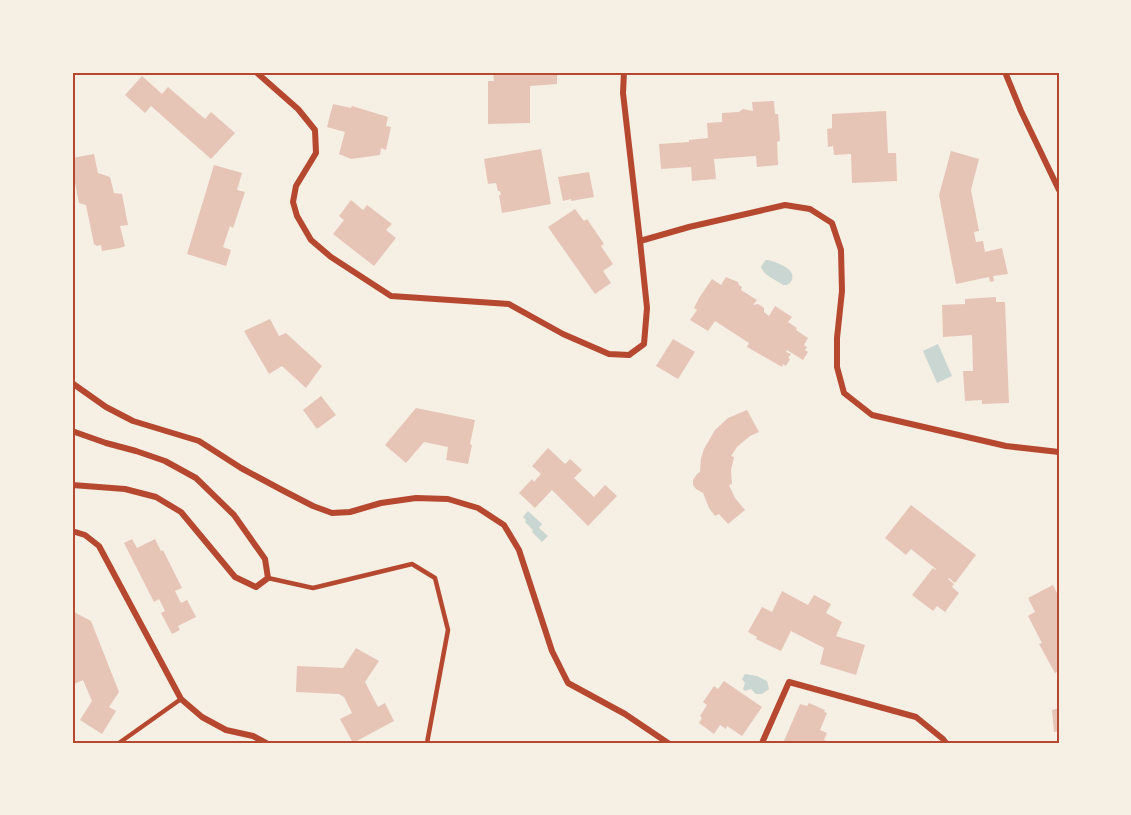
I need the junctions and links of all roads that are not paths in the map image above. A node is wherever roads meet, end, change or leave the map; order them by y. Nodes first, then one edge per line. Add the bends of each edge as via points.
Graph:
1 (256, 72) edge
2 (624, 72) edge
3 (1005, 72) edge
4 (1059, 190) edge
5 (640, 241) junction
6 (72, 384) edge
7 (72, 431) edge
8 (1059, 452) edge
9 (72, 484) edge
10 (72, 531) edge
11 (268, 578) junction
12 (181, 699) junction
13 (119, 743) edge
14 (266, 743) edge
15 (427, 743) edge
16 (669, 743) edge
17 (762, 743) edge
18 (946, 743) edge

1 - 5 street via 298,109 315,130 316,153 296,186 293,202 311,240 391,296 509,304 562,334 609,354 629,355 644,344 647,308
2 - 5 street
3 - 4 street
5 - 8 street via 785,205 810,209 832,223 840,250 842,291 837,367 844,393 872,415 1006,446
6 - 16 street via 133,421 199,441 241,468 332,513 416,498 448,499 478,508 504,525 519,550 552,651 568,682
7 - 11 street via 136,451 196,478 234,515 265,559
9 - 11 street via 156,496 181,512 235,577 256,587
10 - 12 street via 86,535 99,546
11 - 15 lane via 313,588 412,564 435,578 448,630
12 - 13 lane
12 - 14 street via 226,730
17 - 18 street via 789,682 915,717

